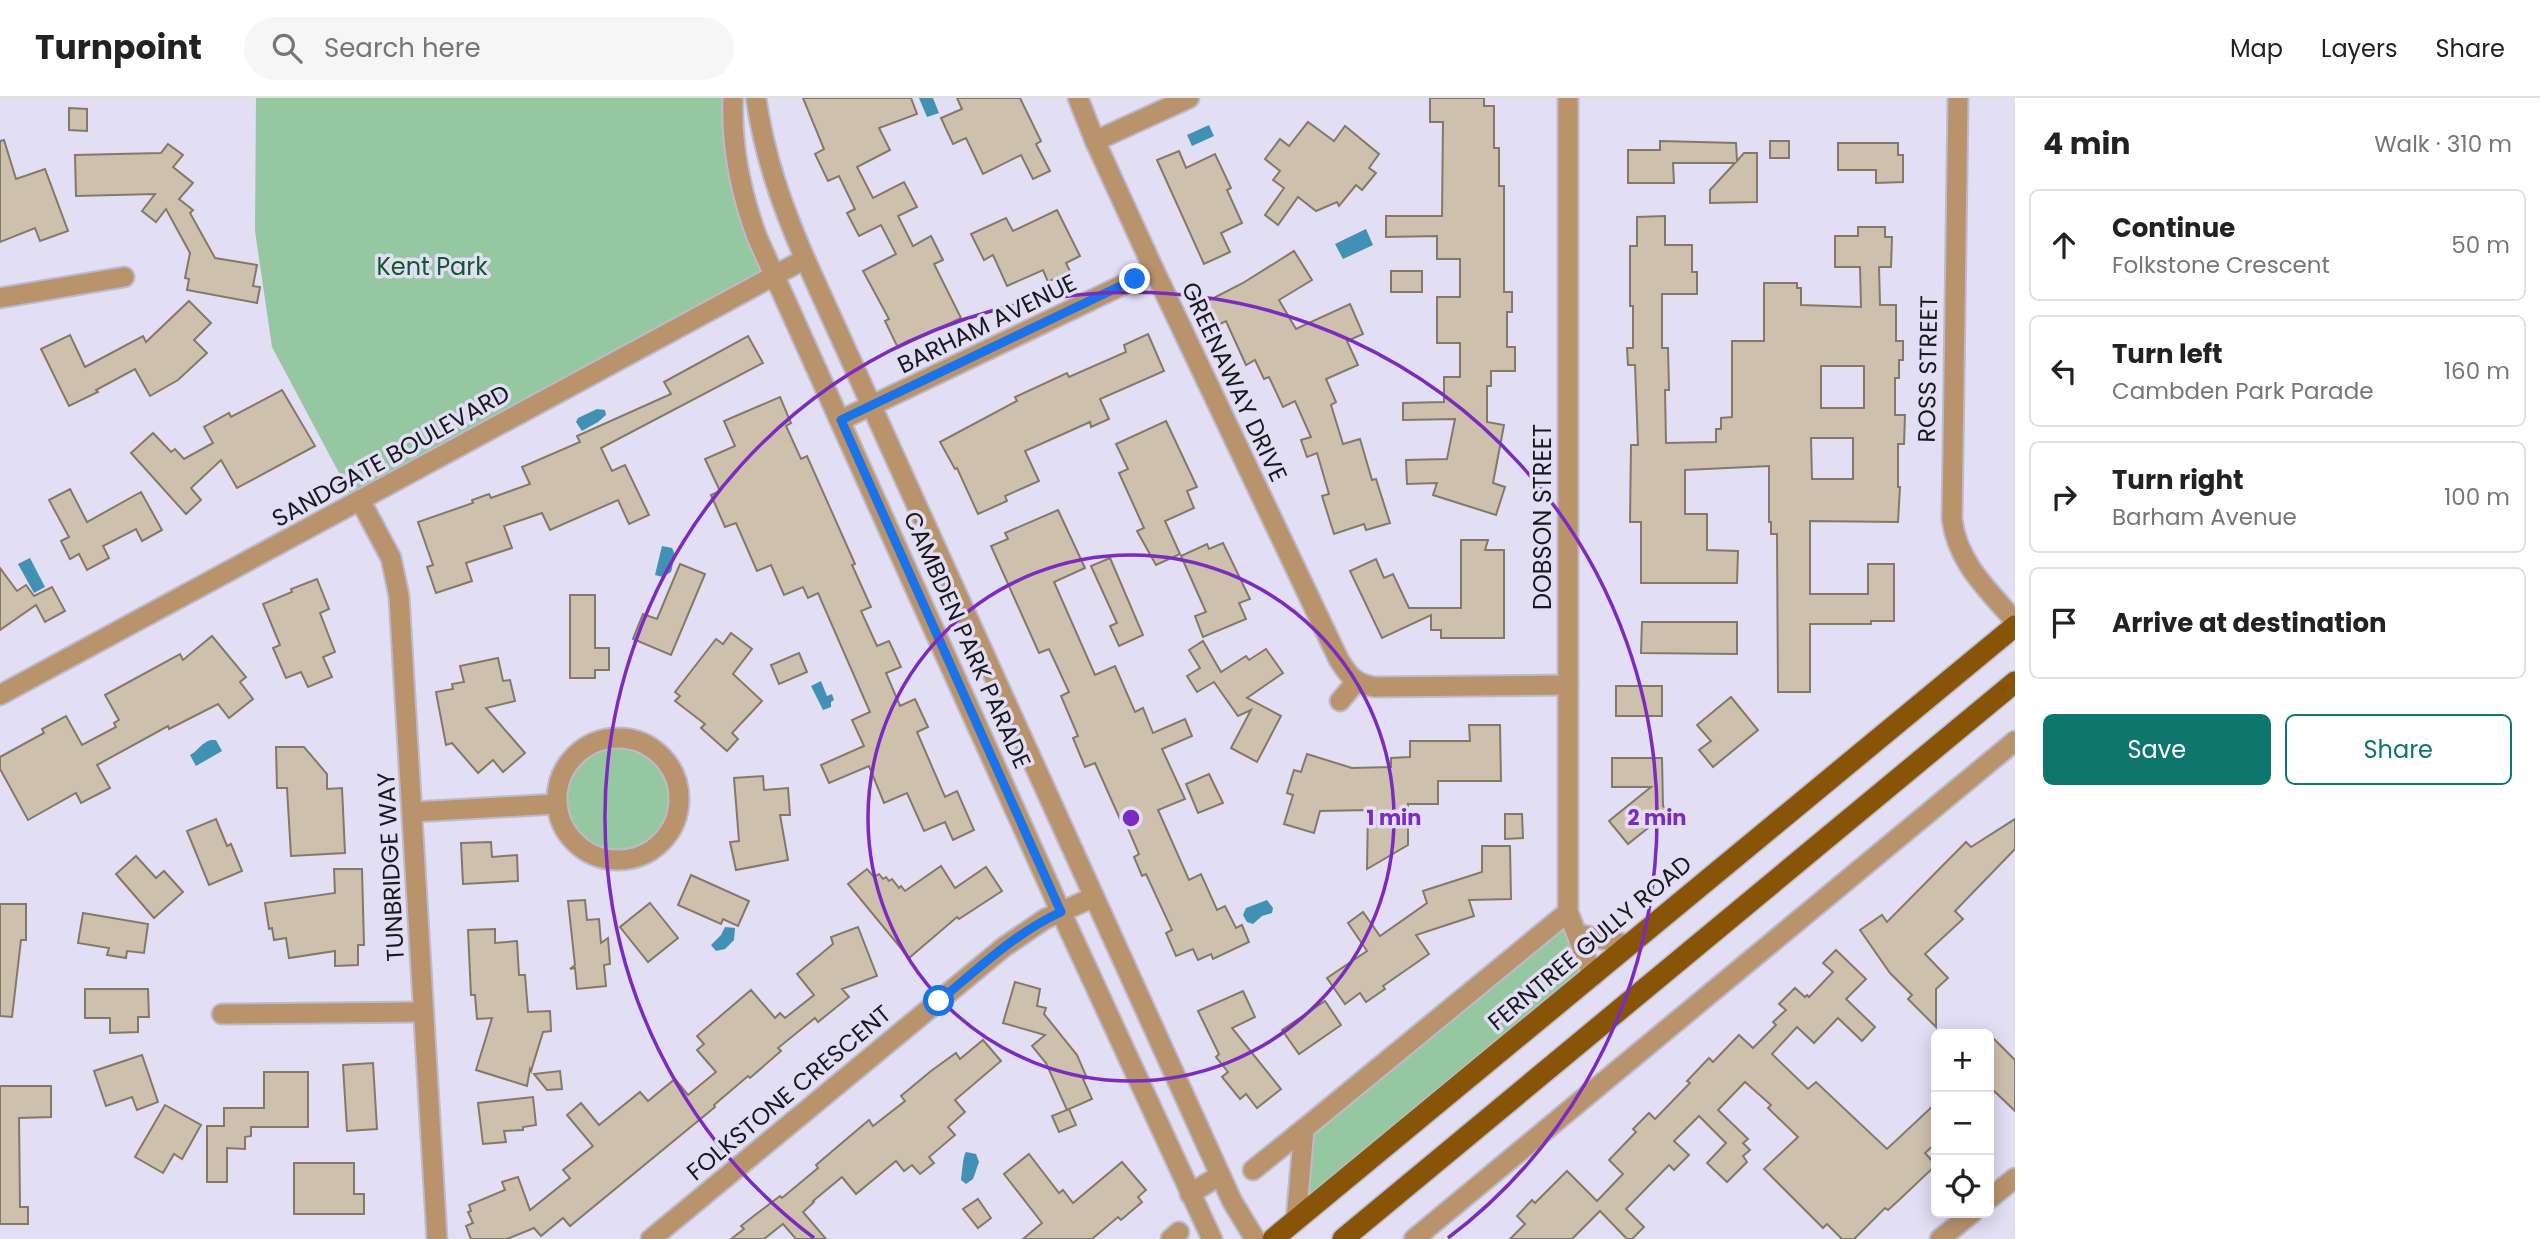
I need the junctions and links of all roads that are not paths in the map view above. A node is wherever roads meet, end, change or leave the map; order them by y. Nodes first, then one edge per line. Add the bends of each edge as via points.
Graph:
1 (733, 98) edge
2 (756, 98) edge
3 (1078, 98) edge
4 (1189, 98) edge
5 (1568, 98) edge
6 (1958, 98) edge
7 (1095, 141) junction
8 (805, 258) junction
9 (1154, 270) junction
10 (774, 274) junction
11 (124, 277) dead end
12 (0, 298) edge
13 (873, 406) junction
14 (841, 420) junction
15 (360, 500) junction
16 (2015, 621) edge
17 (2015, 626) edge
18 (1356, 682) junction
19 (2015, 682) edge
20 (1568, 685) junction
21 (0, 695) edge
22 (1340, 701) dead end
23 (2015, 741) edge
24 (556, 804) junction
25 (413, 812) junction
26 (1094, 897) junction
27 (1061, 912) junction
28 (1568, 912) junction
29 (1578, 934) junction
30 (1629, 945) junction
31 (1593, 975) junction
32 (422, 1012) junction
33 (222, 1014) dead end
34 (1304, 1129) junction
35 (1253, 1170) dead end
36 (1220, 1175) junction
37 (2015, 1178) edge
38 (1189, 1194) junction
39 (1994, 1195) edge
40 (1966, 1218) edge
41 (1296, 1221) junction
42 (437, 1239) edge
43 (651, 1239) edge
44 (1212, 1239) edge
45 (1255, 1239) edge
46 (1273, 1239) edge
47 (1343, 1239) edge
48 (1415, 1239) edge
49 (1940, 1239) edge

1 - 10 street, CAMBDEN PARK PARADE via 733,145 741,188
2 - 8 street, CAMBDEN PARK PARADE via 770,170
3 - 7 street, GREENAWAY DRIVE
4 - 7 street
5 - 20 street, DOBSON STREET
6 - 16 street, ROSS STREET via 1952,519 1957,545 1969,568
7 - 9 street, GREENAWAY DRIVE
8 - 10 street, SANDGATE BOULEVARD
8 - 13 street, CAMBDEN PARK PARADE
9 - 13 street, BARHAM AVENUE
9 - 18 street, GREENAWAY DRIVE via 1339,660
10 - 14 street, CAMBDEN PARK PARADE
10 - 15 street, SANDGATE BOULEVARD
11 - 12 street
13 - 14 street, BARHAM AVENUE
13 - 26 street, CAMBDEN PARK PARADE
14 - 27 street, CAMBDEN PARK PARADE
15 - 21 street, SANDGATE BOULEVARD
15 - 25 street, TUNBRIDGE WAY via 391,558 399,596
17 - 30 main road, FERNTREE GULLY ROAD
18 - 20 street via 1375,687
18 - 22 street
19 - 47 main road
20 - 28 street, DOBSON STREET
23 - 48 street
24 - 24 street via 558,783 567,764 602,740 623,738 644,743 662,756 674,773 679,794 678,813 658,846 623,861 585,852 561,823
24 - 25 street
25 - 32 street, TUNBRIDGE WAY
26 - 27 street, FOLKSTONE CRESCENT
26 - 36 street, CAMBDEN PARK PARADE
27 - 38 street, CAMBDEN PARK PARADE
27 - 43 street, FOLKSTONE CRESCENT via 1004,947
28 - 29 street, DOBSON STREET
28 - 34 street, FERNTREE GULLY ROAD
29 - 30 street
29 - 31 street, DOBSON STREET
30 - 31 main road, FERNTREE GULLY ROAD
31 - 41 main road, FERNTREE GULLY ROAD
32 - 33 street
32 - 42 street, TUNBRIDGE WAY
34 - 35 street, FERNTREE GULLY ROAD
34 - 41 street
36 - 38 street
36 - 45 street, CAMBDEN PARK PARADE
37 - 39 street
38 - 44 street, CAMBDEN PARK PARADE
40 - 49 street
41 - 46 main road, FERNTREE GULLY ROAD

